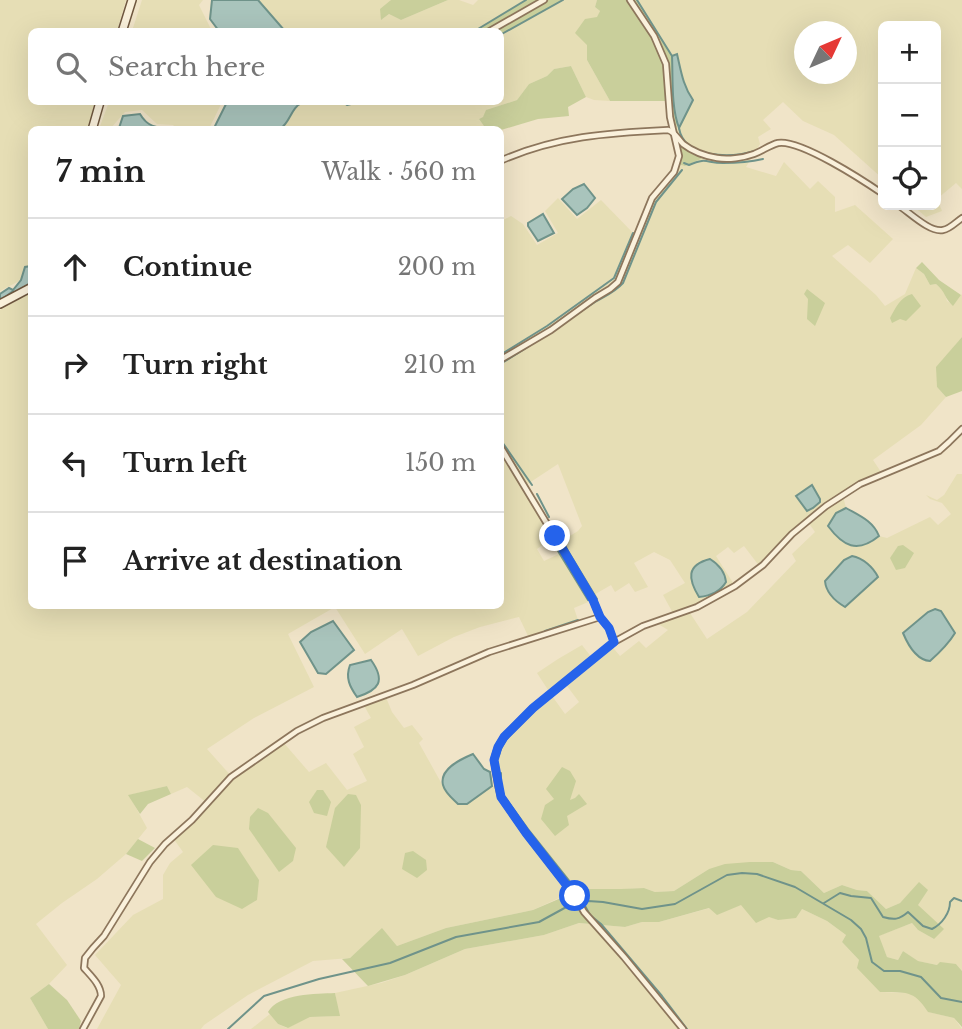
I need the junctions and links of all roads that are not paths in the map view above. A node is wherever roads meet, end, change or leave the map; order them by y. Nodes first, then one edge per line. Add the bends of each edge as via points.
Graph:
1 (132, 0) edge
2 (544, 0) edge
3 (630, 0) edge
4 (123, 28) edge
5 (495, 28) edge
6 (99, 105) edge
7 (93, 126) edge
8 (673, 130) junction
9 (504, 160) edge
10 (878, 191) edge
11 (905, 210) edge
12 (962, 218) edge
13 (28, 289) edge
14 (0, 304) edge
15 (504, 358) edge
16 (962, 429) edge
17 (504, 453) edge
18 (600, 617) junction
19 (614, 642) junction
20 (83, 1029) edge
21 (683, 1029) edge

1 - 4 street
2 - 5 street
3 - 8 street via 666,64
6 - 7 street
8 - 9 street via 604,133 540,146
8 - 10 street via 684,145 719,159 755,154 781,142 790,144
8 - 15 street via 678,164 652,198 618,282
11 - 12 street via 932,230 942,231
13 - 14 street
16 - 19 street via 939,451 860,484 826,506 735,586
17 - 18 street
18 - 19 street
18 - 20 street via 489,652 323,718 231,777 149,862 118,916 85,958 84,968 102,992
19 - 21 street via 533,708 504,737 494,760 501,797 526,833 584,912

